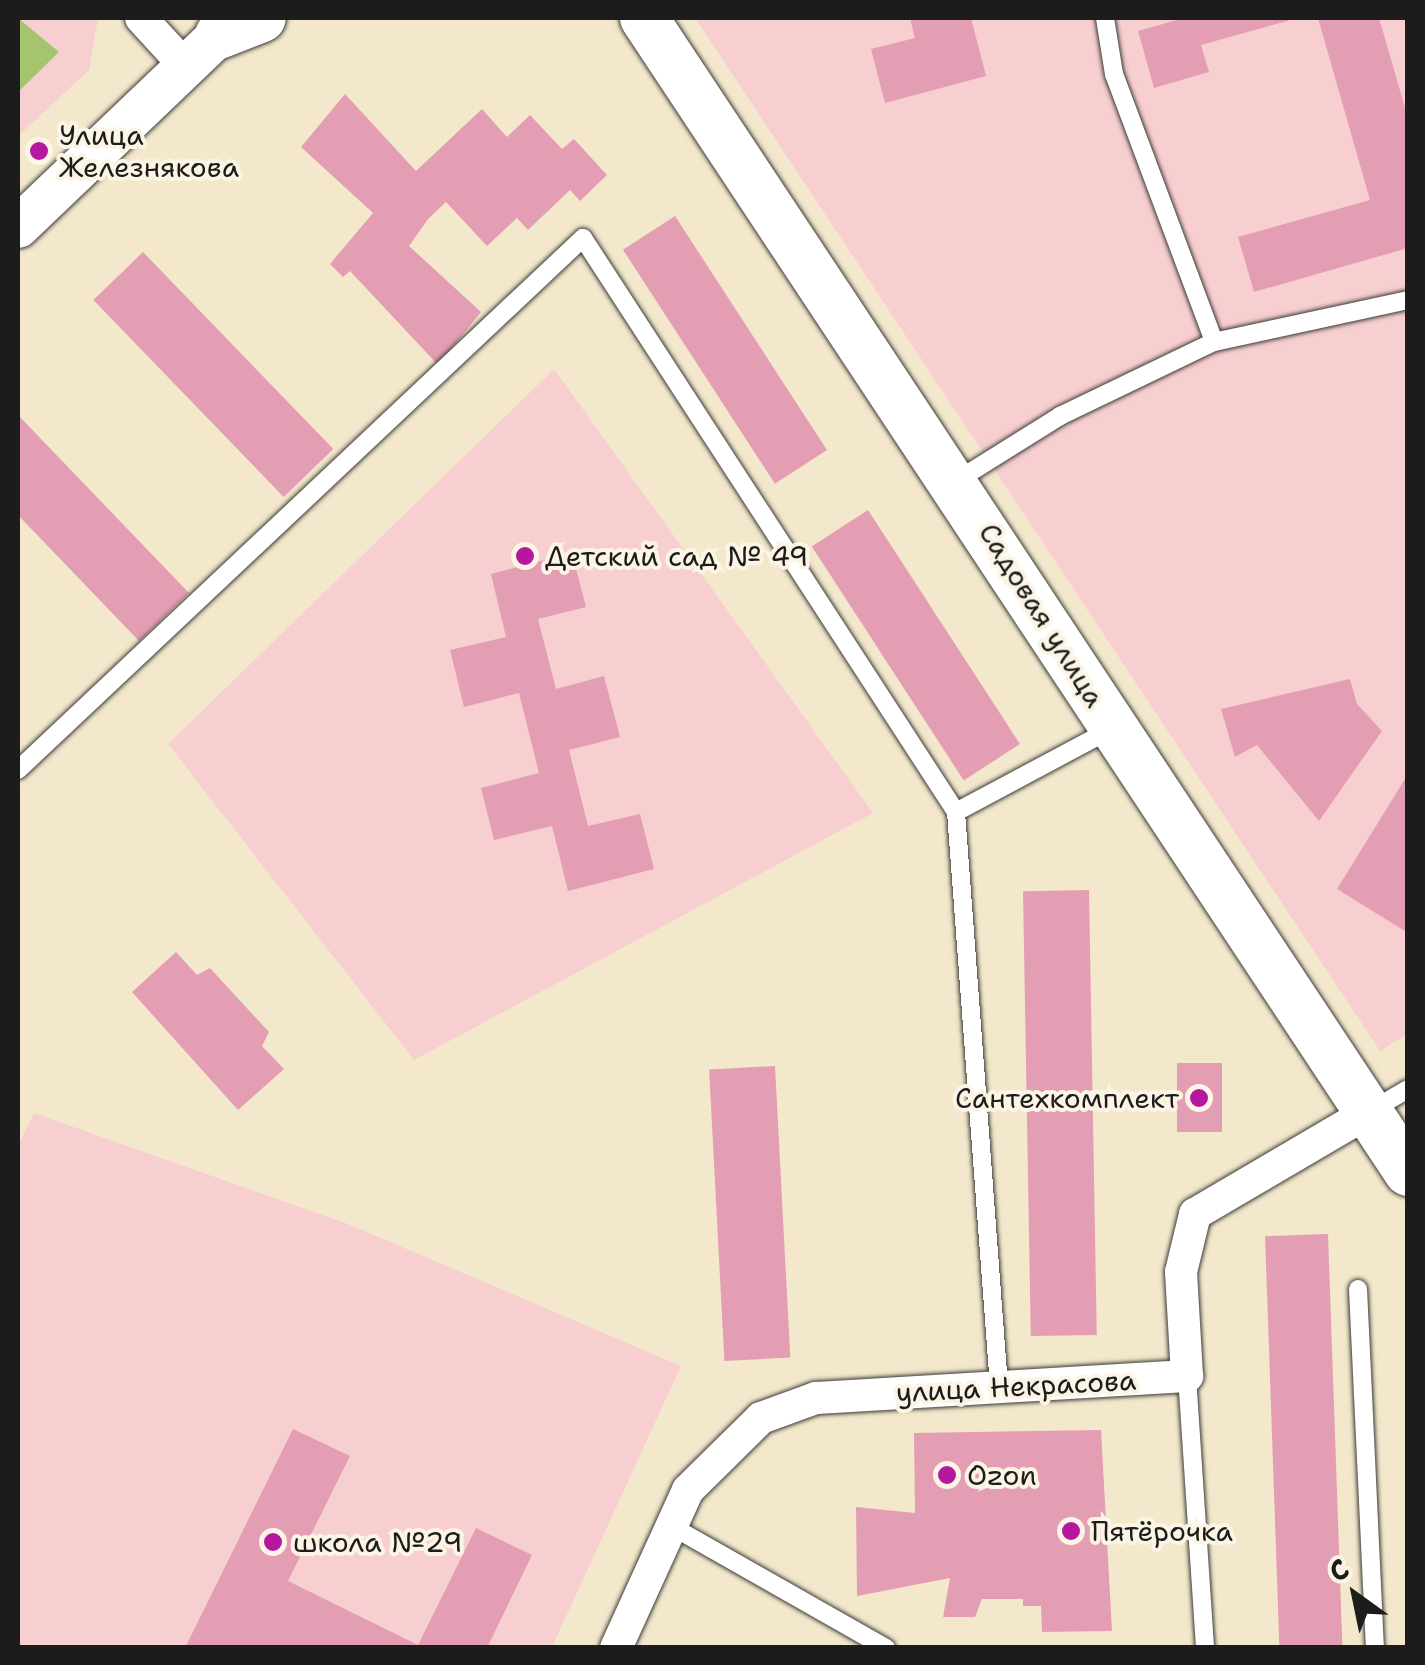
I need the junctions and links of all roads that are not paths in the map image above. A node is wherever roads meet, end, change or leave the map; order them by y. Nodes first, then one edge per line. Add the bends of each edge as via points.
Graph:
1 (141, 18) edge
2 (616, 18) edge
3 (644, 18) edge
4 (1106, 18) edge
5 (226, 34) edge
6 (674, 60) junction
7 (18, 227) edge
8 (1408, 300) edge
9 (1214, 342) junction
10 (956, 481) junction
11 (1114, 728) junction
12 (18, 770) edge
13 (956, 812) junction
14 (1408, 1089) edge
15 (1368, 1113) junction
16 (1408, 1172) edge
17 (1358, 1289) dead end
18 (1187, 1376) junction
19 (999, 1386) junction
20 (673, 1527) junction
21 (616, 1648) edge
22 (886, 1648) edge
23 (1205, 1648) edge
24 (1375, 1648) edge

1 - 5 street
2 - 6 main road
3 - 6 main road, Садовая улица
4 - 9 lane via 1114,74
5 - 7 street
6 - 10 main road, Садовая улица
8 - 9 lane
9 - 10 lane via 1060,416
10 - 11 main road, Садовая улица
11 - 13 lane
11 - 15 main road, Садовая улица
12 - 13 lane via 583,238
13 - 19 lane
14 - 15 lane
15 - 16 main road, Садовая улица
15 - 18 street via 1194,1214 1181,1272
17 - 24 lane
18 - 19 street, улица Некрасова
18 - 23 lane
19 - 20 street, улица Некрасова via 816,1398 762,1418 688,1490
20 - 21 street, улица Некрасова
20 - 22 lane

